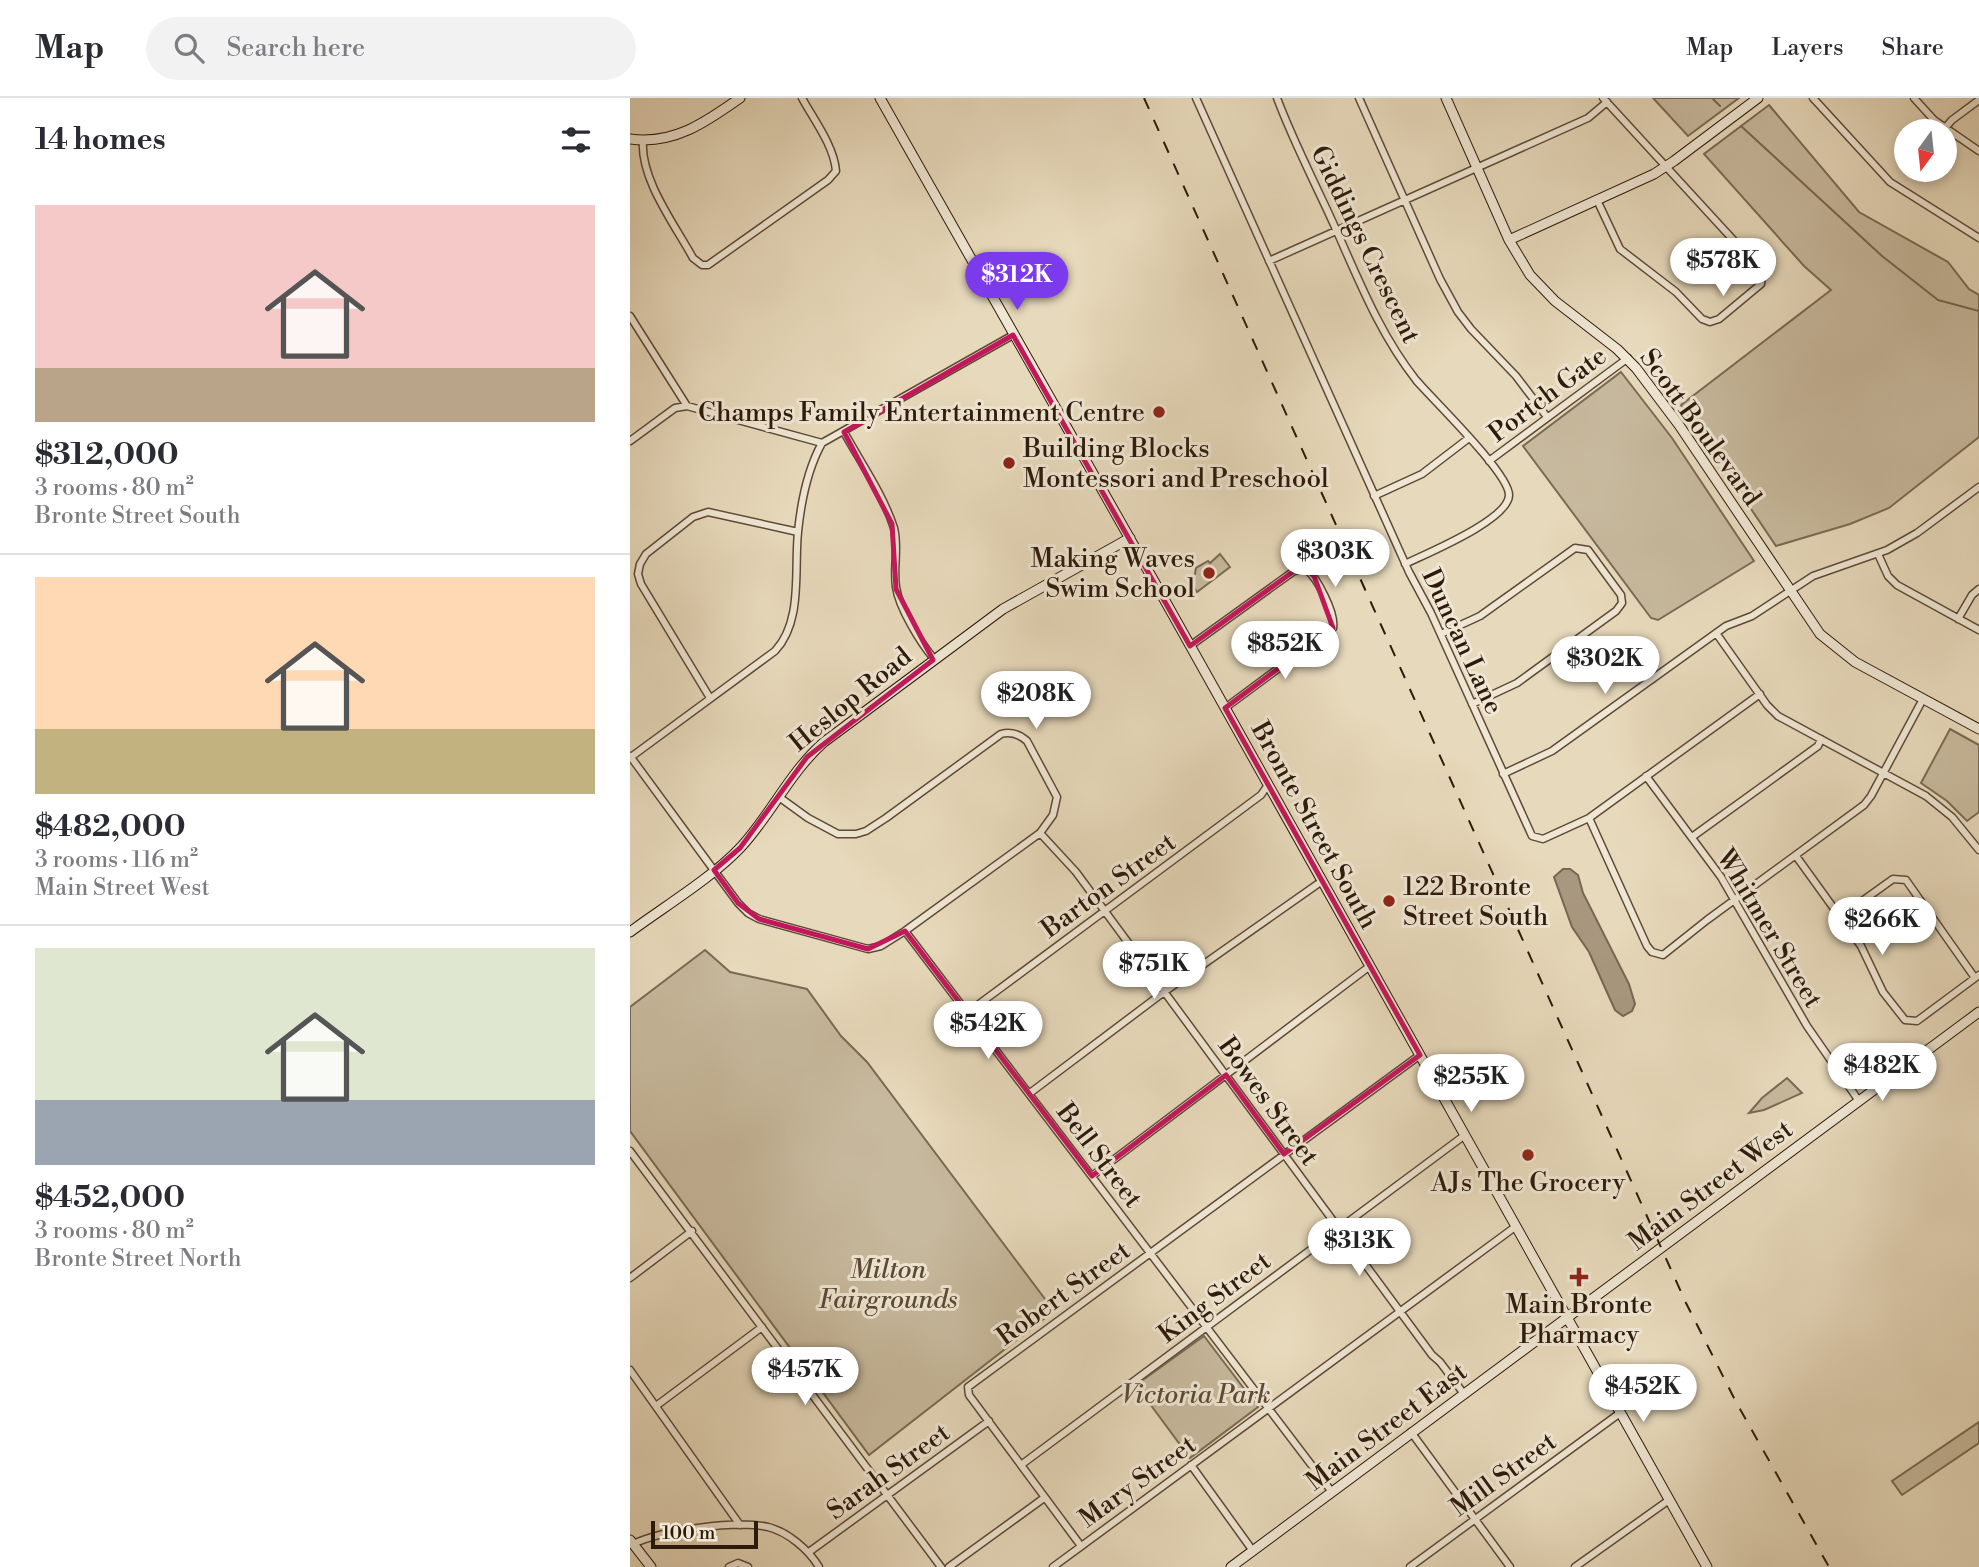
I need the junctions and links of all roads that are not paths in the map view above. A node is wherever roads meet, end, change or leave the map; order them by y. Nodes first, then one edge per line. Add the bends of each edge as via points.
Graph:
1 (740, 98) edge
2 (802, 98) edge
3 (880, 98) edge
4 (1196, 98) edge
5 (1277, 98) edge
6 (1359, 98) edge
7 (1447, 98) edge
8 (1812, 98) edge
9 (1914, 98) edge
10 (1605, 100) edge
11 (1979, 100) edge
12 (1755, 101) edge
13 (1933, 119) edge
14 (1952, 119) edge
15 (1957, 136) edge
16 (630, 139) edge
17 (643, 141) junction
18 (1979, 151) edge
19 (1477, 167) junction
20 (1666, 167) junction
21 (1405, 200) junction
22 (1597, 200) junction
23 (1336, 231) junction
24 (1979, 238) edge
25 (1510, 240) junction
26 (1269, 261) junction
27 (630, 316) edge
28 (633, 329) edge
29 (1013, 335) junction
30 (1628, 358) junction
31 (687, 406) junction
32 (1547, 417) junction
33 (844, 432) junction
34 (1469, 438) junction
35 (630, 440) edge
36 (822, 443) junction
37 (1489, 461) junction
38 (1979, 486) edge
39 (1374, 496) junction
40 (798, 532) junction
41 (1130, 538) junction
42 (1878, 554) junction
43 (1405, 564) junction
44 (1979, 589) edge
45 (1789, 591) junction
46 (1958, 619) junction
47 (1979, 630) edge
48 (1716, 632) junction
49 (1441, 634) junction
50 (1190, 646) junction
51 (934, 659) junction
52 (1760, 694) junction
53 (710, 698) junction
54 (1923, 699) junction
55 (1472, 704) junction
56 (1225, 708) junction
57 (1979, 729) edge
58 (1821, 739) junction
59 (630, 756) edge
60 (1884, 773) junction
61 (1503, 774) junction
62 (1646, 776) junction
63 (1268, 785) junction
64 (779, 797) junction
65 (1589, 818) junction
66 (1040, 833) junction
67 (1692, 837) junction
68 (1979, 850) edge
69 (1796, 856) junction
70 (714, 870) junction
71 (1322, 881) junction
72 (1734, 900) junction
73 (1104, 911) junction
74 (1840, 917) junction
75 (905, 930) junction
76 (630, 932) edge
77 (1370, 966) junction
78 (1977, 976) edge
79 (1164, 992) junction
80 (967, 1013) junction
81 (1979, 1013) edge
82 (1420, 1055) junction
83 (1226, 1075) junction
84 (1030, 1093) junction
85 (1859, 1101) junction
86 (1465, 1135) junction
87 (630, 1151) edge
88 (1284, 1154) junction
89 (1092, 1176) junction
90 (1515, 1227) junction
91 (1339, 1228) junction
92 (692, 1231) junction
93 (1150, 1253) junction
94 (630, 1278) edge
95 (1400, 1311) junction
96 (1567, 1318) junction
97 (762, 1327) junction
98 (1206, 1327) junction
99 (630, 1370) edge
100 (1464, 1394) junction
101 (656, 1406) junction
102 (1268, 1408) junction
103 (1620, 1413) junction
104 (989, 1421) junction
105 (1411, 1432) junction
106 (1021, 1465) junction
107 (1191, 1465) junction
108 (1332, 1492) junction
109 (888, 1496) junction
110 (1044, 1497) junction
111 (1669, 1500) junction
112 (1474, 1518) junction
113 (740, 1525) junction
114 (632, 1542) edge
115 (1081, 1546) junction
116 (1253, 1551) junction
117 (809, 1552) junction
118 (651, 1567) edge
119 (729, 1567) edge
120 (748, 1567) edge
121 (819, 1567) edge
122 (941, 1567) edge
123 (949, 1567) edge
124 (1053, 1567) edge
125 (1231, 1567) edge
126 (1410, 1567) edge
127 (1510, 1567) edge
128 (1575, 1567) edge
129 (1707, 1567) edge

1 - 17 main road via 689,131
2 - 17 street via 836,171 708,265 693,258 659,197 646,170
3 - 29 main road, Bronte Street South
4 - 26 street, Duncan Lane
5 - 23 street, Giddings Crescent
6 - 21 street
7 - 19 main road, Scott Boulevard
8 - 24 street via 1890,182
9 - 13 street
10 - 19 street via 1588,118
10 - 20 street
11 - 14 street
12 - 20 main road
15 - 18 street
16 - 17 main road
19 - 21 street
19 - 25 main road, Scott Boulevard
20 - 22 main road
20 - 22 street via 1762,273 1759,288 1714,321 1702,319 1676,292 1620,249
21 - 23 street
21 - 32 street via 1458,312
22 - 25 main road
23 - 26 street
23 - 34 street, Giddings Crescent via 1392,347
25 - 30 main road, Scott Boulevard via 1548,295
26 - 39 street, Duncan Lane
27 - 28 street
28 - 31 street
29 - 33 street
29 - 41 main road, Bronte Street South
30 - 32 street, Portch Gate
30 - 45 main road, Scott Boulevard via 1679,425
31 - 35 street via 675,408
31 - 36 street
32 - 37 street, Portch Gate
33 - 36 street
33 - 51 street via 892,524 897,541 896,589
34 - 37 street, Giddings Crescent
34 - 39 street via 1422,474
36 - 40 street via 803,495
37 - 43 street, Giddings Crescent via 1508,489 1504,506 1461,539
38 - 42 street via 1917,533
39 - 43 street, Duncan Lane
40 - 53 street via 793,620 788,634 775,651
40 - 53 street via 708,512 693,517 656,545 640,564 641,584
41 - 50 main road, Bronte Street South
41 - 51 main road, Heslop Road via 1003,609
42 - 45 street via 1812,576
42 - 46 street via 1897,585
43 - 49 street, Duncan Lane
44 - 46 street
45 - 48 street via 1752,616
45 - 54 main road, Scott Boulevard via 1815,628 1839,651
46 - 47 street
48 - 52 street
48 - 61 street via 1552,751
49 - 55 street, Duncan Lane
49 - 55 street via 1480,616 1575,548 1588,550 1621,595 1616,611 1517,683
50 - 56 main road, Bronte Street South
50 - 56 street via 1294,571 1306,569 1314,576 1335,619 1333,628
51 - 64 main road, Heslop Road via 807,757
52 - 58 street via 1779,716
52 - 62 street, Duncan Lane
53 - 59 street
54 - 57 main road, Scott Boulevard
54 - 60 street
55 - 61 street, Duncan Lane
56 - 63 main road, Bronte Street South
58 - 60 street
58 - 67 street via 1818,746
59 - 70 street
60 - 68 street via 1945,810
60 - 69 street via 1864,805
61 - 65 street, Duncan Lane via 1535,838 1546,838
62 - 65 street, Duncan Lane
62 - 67 street, Whitmer Street
63 - 71 main road, Bronte Street South
63 - 73 street, Barton Street via 1261,796
64 - 66 street via 838,834 856,834 896,811 1001,734 1015,733 1027,741 1057,797 1054,815
64 - 70 main road, Heslop Road via 740,848
65 - 72 street via 1652,952 1667,953
66 - 73 street, Bowes Street
66 - 75 street
67 - 72 street, Whitmer Street
69 - 72 street
69 - 74 street
70 - 75 street via 738,903 759,919 868,948 881,946
70 - 76 main road, Heslop Road
71 - 77 main road, Bronte Street South
71 - 79 street
72 - 85 street, Whitmer Street via 1807,1026
73 - 79 street, Bowes Street
73 - 80 street, Barton Street
74 - 78 street via 1893,879 1906,880
74 - 78 street via 1886,997 1908,1021 1917,1021
75 - 80 street, Bell Street
77 - 82 main road, Bronte Street South
77 - 83 street
79 - 83 street, Bowes Street
79 - 84 street
80 - 84 street, Bell Street
81 - 85 main road, Main Street West
82 - 86 main road, Bronte Street South
82 - 88 street, Robert Street
83 - 88 street, Bowes Street
83 - 89 street
84 - 89 street, Bell Street
85 - 96 main road, Main Street West
86 - 90 main road, Bronte Street South
86 - 91 street, King Street
87 - 92 street
88 - 91 street, Bowes Street
88 - 93 street, Robert Street
89 - 93 street, Bell Street
90 - 95 street, Mary Street
90 - 96 main road, Bronte Street South
91 - 95 street, Bowes Street
91 - 98 street, King Street
92 - 94 street
92 - 97 street
93 - 98 street, Bell Street
93 - 104 street, Robert Street via 968,1387
95 - 100 street, Bowes Street
95 - 102 street, Mary Street
96 - 100 main road, Main Street East
96 - 103 main road, Bronte Street South
97 - 101 street
97 - 109 street
98 - 102 street, Bell Street
98 - 106 street, King Street
99 - 101 street
100 - 105 main road, Main Street East
101 - 113 street
102 - 107 street, Mary Street
102 - 108 street, Bell Street
103 - 111 main road, Bronte Street South
103 - 112 street, Mill Street
104 - 106 street
104 - 109 street, Sarah Street
105 - 108 main road, Main Street East
105 - 112 street
106 - 110 street
107 - 115 street, Mary Street
107 - 116 street
108 - 116 main road, Main Street East
109 - 117 street, Sarah Street
109 - 122 street
110 - 115 street
110 - 123 street
111 - 128 street
111 - 129 main road, Bronte Street South
112 - 126 street, Mill Street
112 - 127 street
113 - 114 street
113 - 117 street via 781,1532
114 - 118 main road
115 - 124 street, Mary Street
116 - 125 main road, Main Street East
117 - 121 street
119 - 120 street via 738,1563

